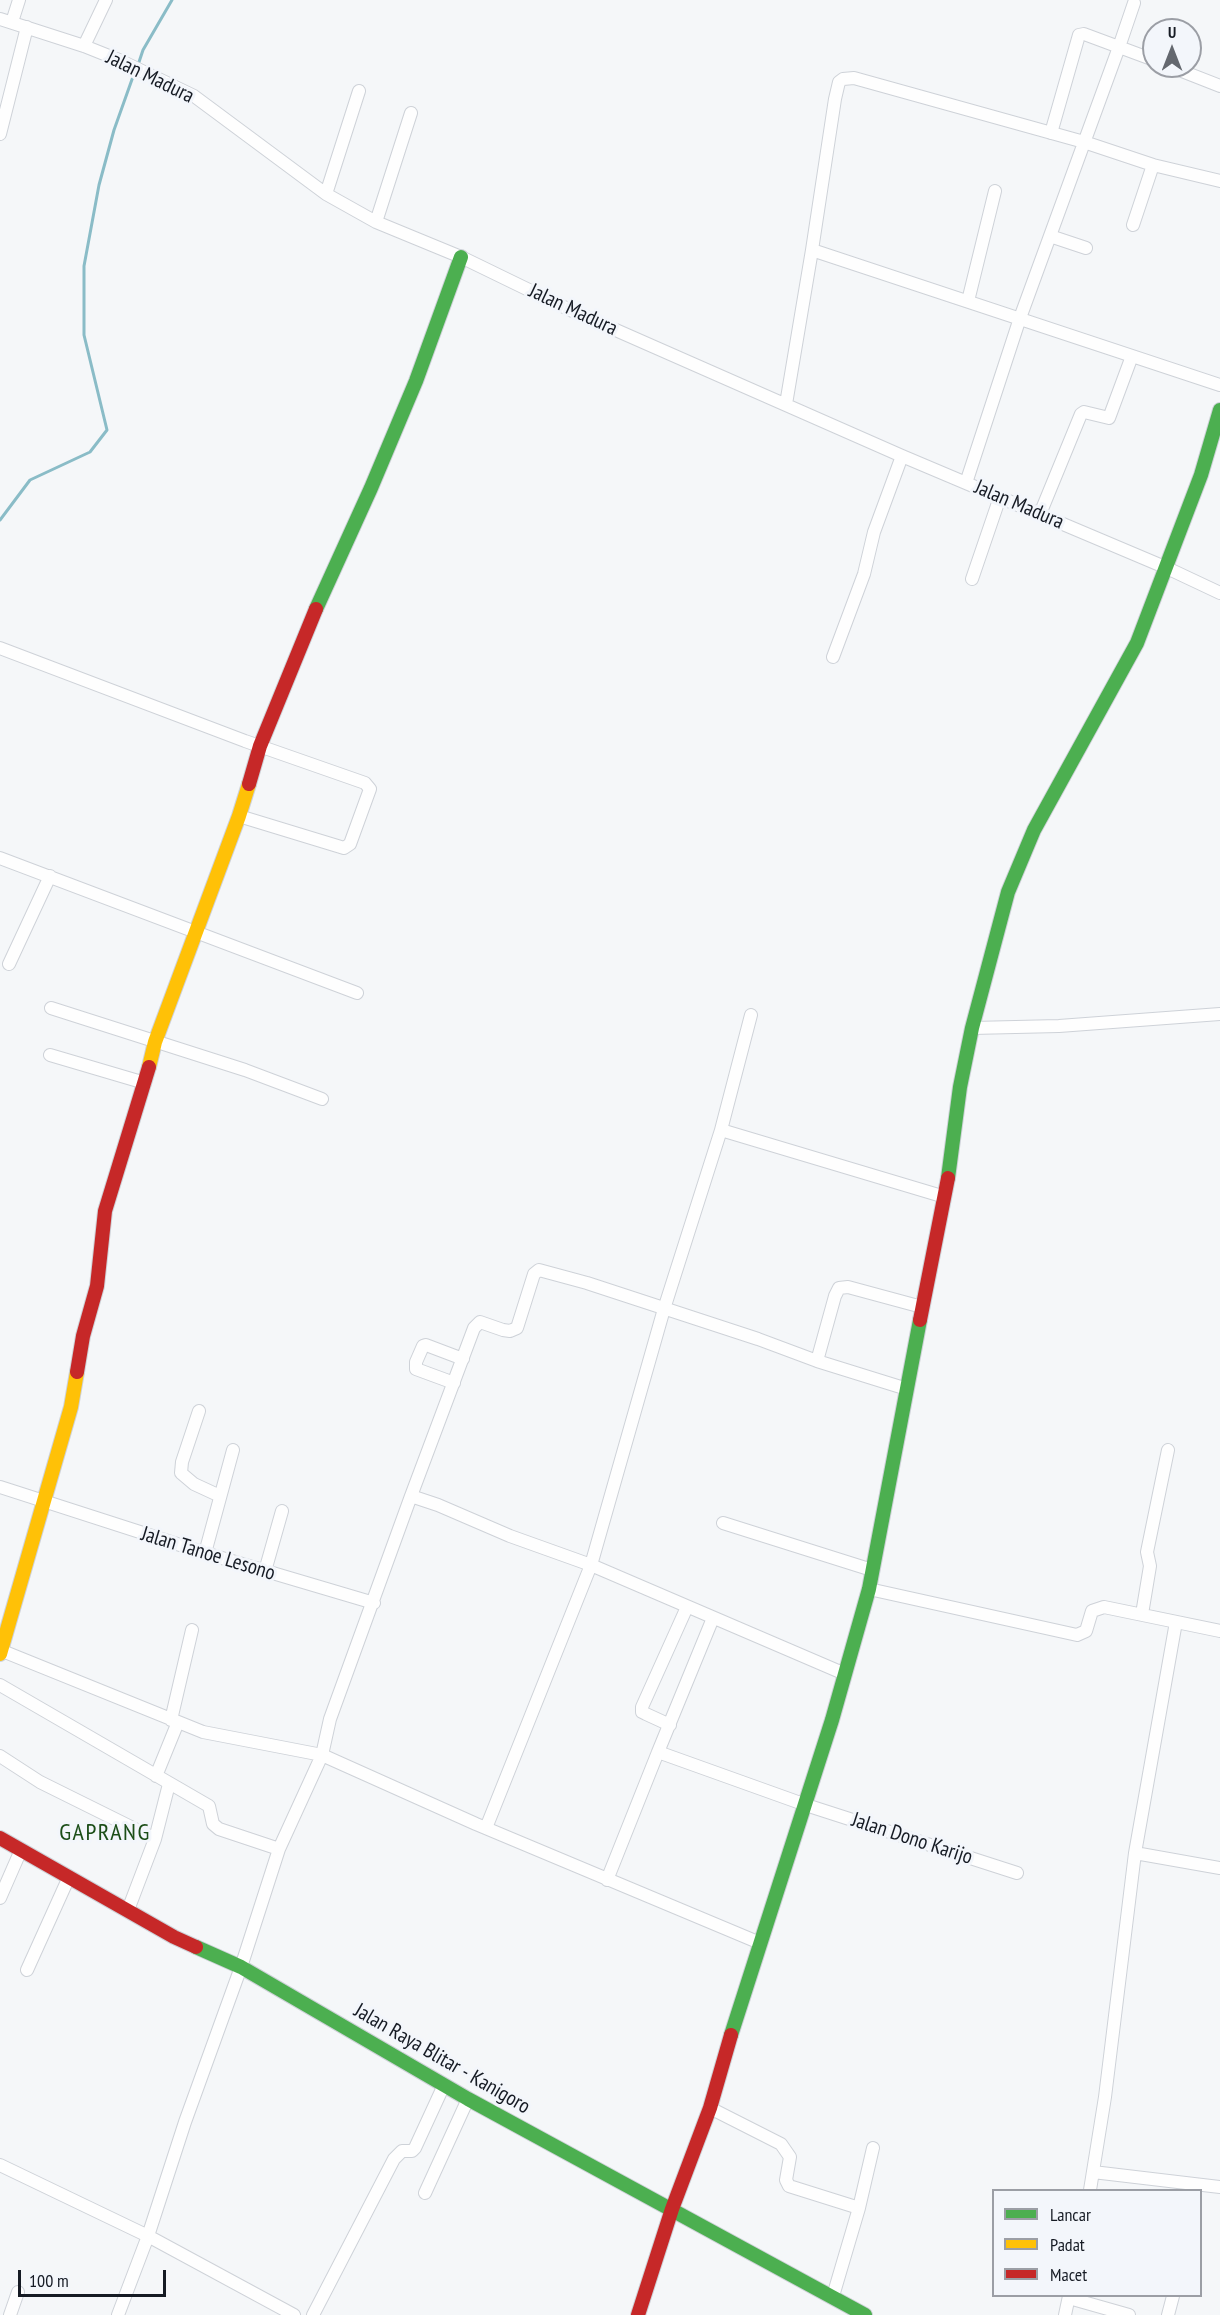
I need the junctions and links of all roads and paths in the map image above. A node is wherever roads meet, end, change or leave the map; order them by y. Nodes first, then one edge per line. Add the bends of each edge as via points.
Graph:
1 (19, 0) edge
2 (106, 0) edge
3 (1134, 3) dead end
4 (6, 21) edge
5 (27, 27) junction
6 (84, 46) junction
7 (1119, 47) junction
8 (1142, 56) edge
9 (1200, 78) edge
10 (1220, 86) edge
11 (359, 91) dead end
12 (411, 113) dead end
13 (1051, 133) junction
14 (0, 134) edge
15 (1084, 142) junction
16 (1153, 165) junction
17 (1220, 181) edge
18 (995, 191) dead end
19 (326, 194) junction
20 (376, 222) junction
21 (1133, 225) dead end
22 (1050, 236) junction
23 (1086, 248) dead end
24 (812, 250) junction
25 (461, 257) junction
26 (968, 301) junction
27 (1020, 318) junction
28 (1132, 356) junction
29 (1220, 385) edge
30 (786, 404) junction
31 (1220, 410) edge
32 (902, 456) junction
33 (966, 483) junction
34 (1000, 497) junction
35 (1040, 514) junction
36 (1167, 568) junction
37 (972, 579) dead end
38 (1220, 593) edge
39 (0, 648) edge
40 (833, 657) dead end
41 (260, 746) junction
42 (238, 816) junction
43 (0, 858) edge
44 (50, 876) junction
45 (195, 933) junction
46 (9, 964) dead end
47 (357, 993) dead end
48 (51, 1008) dead end
49 (1220, 1014) edge
50 (752, 1015) dead end
51 (972, 1028) junction
52 (155, 1042) junction
53 (50, 1055) dead end
54 (145, 1083) junction
55 (322, 1099) dead end
56 (721, 1130) junction
57 (945, 1197) junction
58 (922, 1307) junction
59 (664, 1309) junction
60 (463, 1359) junction
61 (817, 1361) junction
62 (454, 1383) junction
63 (907, 1389) junction
64 (199, 1411) dead end
65 (233, 1450) dead end
66 (1168, 1450) dead end
67 (0, 1487) edge
68 (220, 1496) junction
69 (411, 1496) junction
70 (44, 1500) junction
71 (282, 1511) dead end
72 (723, 1523) dead end
73 (205, 1553) junction
74 (591, 1565) junction
75 (872, 1570) junction
76 (265, 1571) junction
77 (869, 1589) junction
78 (374, 1603) junction
79 (687, 1607) junction
80 (1142, 1614) junction
81 (713, 1618) junction
82 (1176, 1622) junction
83 (192, 1630) dead end
84 (1220, 1631) edge
85 (0, 1651) edge
86 (845, 1674) junction
87 (0, 1685) edge
88 (175, 1721) junction
89 (670, 1725) junction
90 (658, 1752) junction
91 (322, 1755) junction
92 (0, 1756) edge
93 (156, 1776) junction
94 (169, 1784) junction
95 (806, 1805) junction
96 (486, 1828) junction
97 (0, 1838) edge
98 (155, 1839) junction
99 (279, 1849) junction
100 (21, 1850) junction
101 (1135, 1853) junction
102 (1220, 1868) edge
103 (1017, 1873) dead end
104 (69, 1877) junction
105 (607, 1880) junction
106 (0, 1898) edge
107 (128, 1910) junction
108 (760, 1943) junction
109 (241, 1967) junction
110 (27, 1970) dead end
111 (444, 2085) junction
112 (468, 2099) junction
113 (710, 2108) junction
114 (873, 2148) dead end
115 (0, 2165) edge
116 (1094, 2172) junction
117 (1220, 2187) edge
118 (1193, 2188) edge
119 (1090, 2189) edge
120 (425, 2193) dead end
121 (859, 2208) junction
122 (672, 2209) junction
123 (148, 2236) junction
124 (18, 2292) dead end
125 (833, 2296) junction
126 (1069, 2297) edge
127 (1172, 2297) edge
128 (10, 2315) edge
129 (118, 2315) edge
130 (294, 2315) edge
131 (313, 2315) edge
132 (638, 2315) edge
133 (865, 2315) edge
134 (1065, 2315) edge
135 (1129, 2315) edge
136 (1168, 2315) edge

1 - 4 street
2 - 6 street
3 - 7 street
4 - 5 street, Jalan Madura
5 - 6 street, Jalan Madura
5 - 14 street
6 - 19 street, Jalan Madura via 194,96
7 - 8 street
7 - 13 street via 1079,35
7 - 15 street
9 - 10 street
11 - 19 street
12 - 20 street
13 - 15 street
13 - 24 street via 854,78 843,79 835,99
15 - 16 street
15 - 22 street
16 - 17 street
16 - 21 street
18 - 26 street
19 - 20 street, Jalan Madura
20 - 25 street, Jalan Madura
22 - 23 street
22 - 27 street
24 - 26 street
24 - 30 street
25 - 30 street, Jalan Madura via 568,309
25 - 41 street via 416,381
26 - 27 street
27 - 28 street
27 - 33 street
28 - 29 street
28 - 35 street via 1109,418 1081,414
30 - 32 street, Jalan Madura
31 - 36 street
32 - 33 street, Jalan Madura
32 - 40 street
33 - 34 street, Jalan Madura
34 - 35 street, Jalan Madura
34 - 37 street
35 - 36 street, Jalan Madura
36 - 38 street, Jalan Madura
36 - 51 street via 1137,643 1034,830 1008,892
39 - 41 street
41 - 42 street
41 - 42 street via 365,783 370,791 350,844 344,848
42 - 45 street
43 - 44 street
44 - 45 street
44 - 46 street
45 - 47 street
45 - 52 street
48 - 52 street
49 - 51 street
50 - 56 street
51 - 57 street
52 - 54 street
52 - 55 street
53 - 54 street
54 - 70 street via 105,1211 97,1286 83,1336 71,1407
56 - 57 street
56 - 59 street
57 - 58 street
58 - 61 street via 842,1287 835,1296
58 - 63 street
59 - 60 street via 539,1270 534,1274 517,1328 510,1331 477,1323
59 - 61 street
59 - 74 street
60 - 62 street
60 - 62 street via 426,1345 416,1362 416,1369
61 - 63 street
62 - 69 street
63 - 75 street
64 - 68 street via 181,1473
65 - 68 street
66 - 80 street via 1147,1554 1150,1566
67 - 70 street, Jalan Tanoe Lesono
68 - 73 street
69 - 74 street
69 - 78 street
70 - 73 street, Jalan Tanoe Lesono
70 - 85 street
71 - 76 street
72 - 75 street
73 - 76 street, Jalan Tanoe Lesono
74 - 79 street
74 - 96 street
75 - 77 street
76 - 78 street, Jalan Tanoe Lesono
77 - 80 street via 1077,1635 1086,1631 1096,1608
77 - 86 street
78 - 91 street via 330,1719
79 - 81 street
79 - 89 street via 642,1707 642,1712
80 - 82 street
81 - 86 street
81 - 89 street
82 - 84 street
82 - 101 street
83 - 88 street
85 - 88 street
86 - 95 street
87 - 93 street
88 - 91 street via 203,1732
88 - 93 street
89 - 90 street
90 - 95 street, Jalan Dono Karijo
90 - 105 street
91 - 96 street
91 - 99 street
92 - 98 street via 40,1782
93 - 94 street
94 - 98 street
94 - 99 street via 211,1807 213,1824 219,1829
95 - 103 street, Jalan Dono Karijo
95 - 108 street
96 - 105 street
97 - 100 street, Jalan Raya Blitar - Kanigoro
98 - 107 street
99 - 109 street
100 - 104 street, Jalan Raya Blitar - Kanigoro
100 - 106 street
101 - 102 street
101 - 116 street
104 - 107 street, Jalan Raya Blitar - Kanigoro
104 - 110 street
105 - 108 street
107 - 109 street, Jalan Raya Blitar - Kanigoro via 174,1937
108 - 113 street
109 - 111 street, Jalan Raya Blitar - Kanigoro
109 - 123 street
111 - 112 street, Jalan Raya Blitar - Kanigoro
111 - 131 street via 415,2148 402,2151 394,2159
112 - 120 street
112 - 122 street, Jalan Raya Blitar - Kanigoro
113 - 121 street via 781,2144 790,2157 788,2186
113 - 122 street
114 - 121 street
115 - 123 street
116 - 118 street
116 - 119 street
117 - 118 street
121 - 125 street
122 - 125 street, Jalan Raya Blitar - Kanigoro
122 - 132 street
123 - 129 street
123 - 130 street
124 - 128 street
125 - 133 street, Jalan Raya Blitar - Kanigoro
126 - 134 street
126 - 135 street
127 - 136 street

